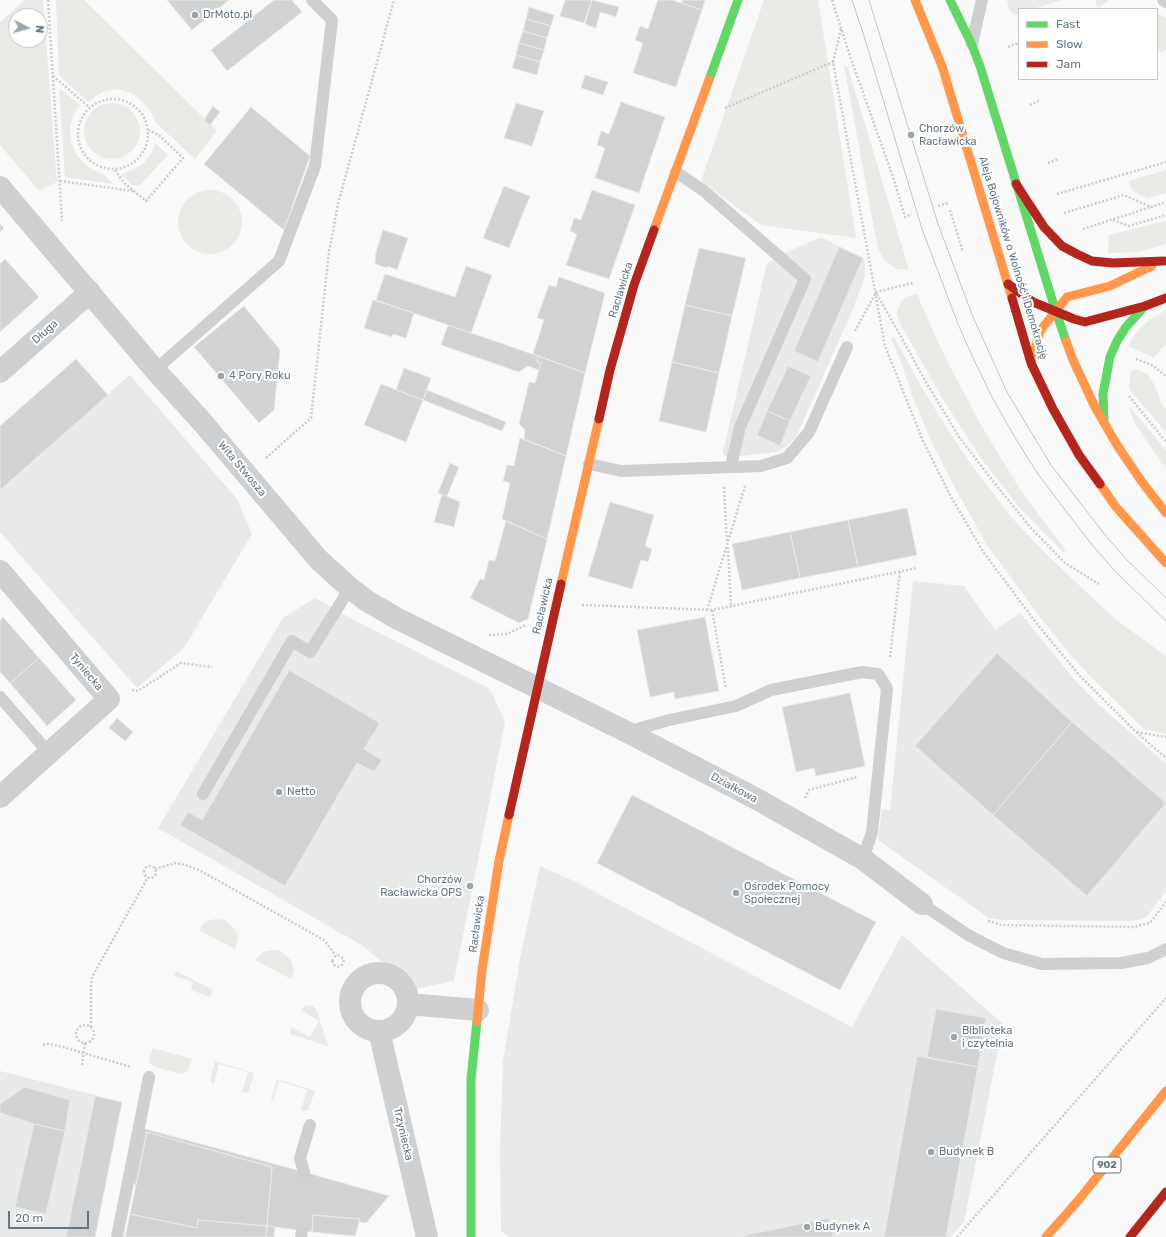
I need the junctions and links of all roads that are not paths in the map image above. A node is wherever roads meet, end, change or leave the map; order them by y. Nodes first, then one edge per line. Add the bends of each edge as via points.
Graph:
1 (312, 0) edge
2 (738, 0) edge
3 (915, 0) edge
4 (950, 0) edge
5 (982, 0) edge
6 (1163, 0) edge
7 (1166, 2) edge
8 (972, 45) junction
9 (676, 172) junction
10 (1016, 184) junction
11 (0, 187) edge
12 (1165, 261) edge
13 (1008, 284) junction
14 (90, 292) junction
15 (1166, 298) edge
16 (1145, 306) junction
17 (1056, 312) junction
18 (847, 347) road end
19 (1031, 363) junction
20 (155, 370) junction
21 (0, 372) edge
22 (1104, 422) junction
23 (589, 464) junction
24 (727, 467) junction
25 (1166, 513) edge
26 (1166, 563) edge
27 (0, 571) edge
28 (350, 588) junction
29 (537, 688) junction
30 (0, 697) edge
31 (627, 732) junction
32 (50, 753) junction
33 (203, 794) dead end
34 (0, 797) edge
35 (863, 859) junction
36 (922, 904) joint
37 (1166, 949) edge
38 (408, 1004) junction
39 (478, 1010) junction
40 (379, 1031) junction
41 (149, 1077) dead end
42 (1166, 1091) edge
43 (310, 1124) dead end
44 (304, 1172) dead end
45 (1166, 1192) edge
46 (117, 1237) edge
47 (427, 1237) edge
48 (470, 1237) edge
49 (1046, 1237) edge
50 (1130, 1237) edge

1 - 20 lane via 332,20 315,166 279,261
2 - 9 street, Racławicka
3 - 13 street, Aleja Bojowników o Wolność i Demokrację via 942,66
4 - 8 street
5 - 8 lane
6 - 7 lane
8 - 10 street
9 - 23 street, Racławicka via 634,284 610,370
9 - 24 lane via 704,192 805,279 740,427
10 - 12 street via 1044,227 1062,246 1077,254 1092,260 1113,263
10 - 17 street
11 - 14 street, Wita Stwosza
12 - 17 street via 1110,286 1068,298
13 - 17 street via 1033,302
13 - 19 street, Aleja Bojowników o Wolność i Demokrację
14 - 20 street, Wita Stwosza
14 - 21 street, Długa
15 - 16 street
16 - 17 street via 1085,322
16 - 22 street via 1126,327 1110,357 1103,394
17 - 19 street via 1040,331
17 - 22 street via 1080,376
18 - 24 lane via 809,432 787,458 761,466
19 - 26 street, Aleja Bojowników o Wolność i Demokrację via 1079,456 1116,507
20 - 28 street, Wita Stwosza via 320,560
22 - 25 street via 1132,467
23 - 24 lane via 621,471
23 - 29 street, Racławicka
27 - 32 street, Tyniecka via 109,699
28 - 29 street, Wita Stwosza via 398,619
28 - 33 lane via 310,652 292,641
29 - 31 street, Działkowa
29 - 39 street, Racławicka via 498,867
30 - 32 lane
31 - 35 street, Działkowa via 753,797
31 - 35 lane via 668,720 730,708 771,690 862,672 878,674 887,688 872,832
32 - 34 street, Tyniecka
35 - 36 street, Działkowa
36 - 37 lane via 968,935 1003,953 1042,964 1122,963 1148,958
38 - 39 street
38 - 40 street via 400,1021
38 - 40 street via 403,986 393,977 379,973 369,974 361,979 351,995 353,1014 365,1027
39 - 48 street, Racławicka via 471,1079
40 - 47 street, Trzyniecka
41 - 46 lane
42 - 49 street, 902
43 - 44 lane via 300,1158
45 - 50 street

